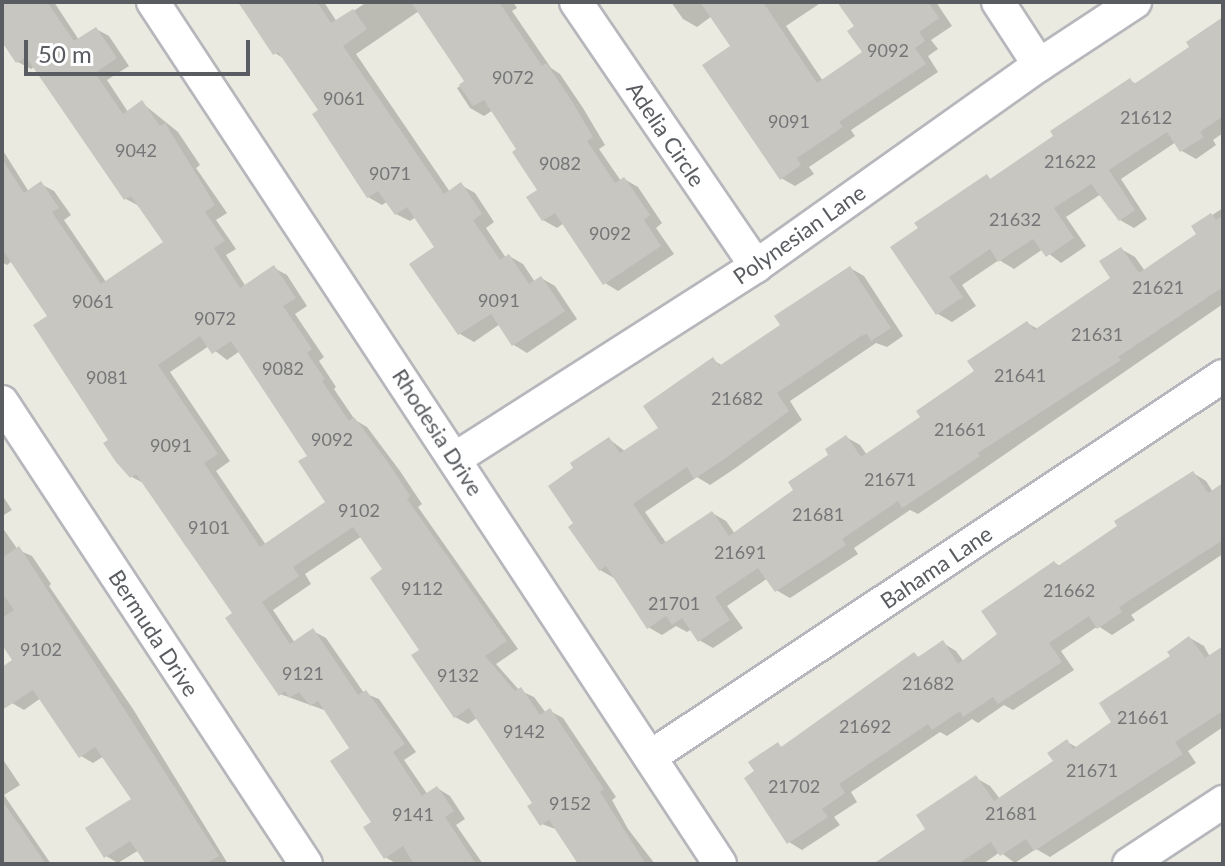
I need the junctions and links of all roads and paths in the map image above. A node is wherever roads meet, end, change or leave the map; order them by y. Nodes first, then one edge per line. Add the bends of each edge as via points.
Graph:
1 (153, 2) edge
2 (576, 2) edge
3 (998, 2) edge
4 (1135, 2) edge
5 (1039, 65) junction
6 (756, 266) junction
7 (1223, 376) edge
8 (2, 402) edge
9 (456, 458) junction
10 (650, 757) junction
11 (1223, 802) edge
12 (306, 864) edge
13 (720, 864) edge
14 (1129, 864) edge

1 - 9 street, Rhodesia Drive
2 - 6 street, Adelia Circle
3 - 5 street
4 - 5 street, Polynesian Lane
5 - 6 street, Polynesian Lane
6 - 9 street, Polynesian Lane
7 - 10 street, Bahama Lane
8 - 12 street, Bermuda Drive
9 - 10 street, Rhodesia Drive
10 - 13 street, Rhodesia Drive
11 - 14 street

